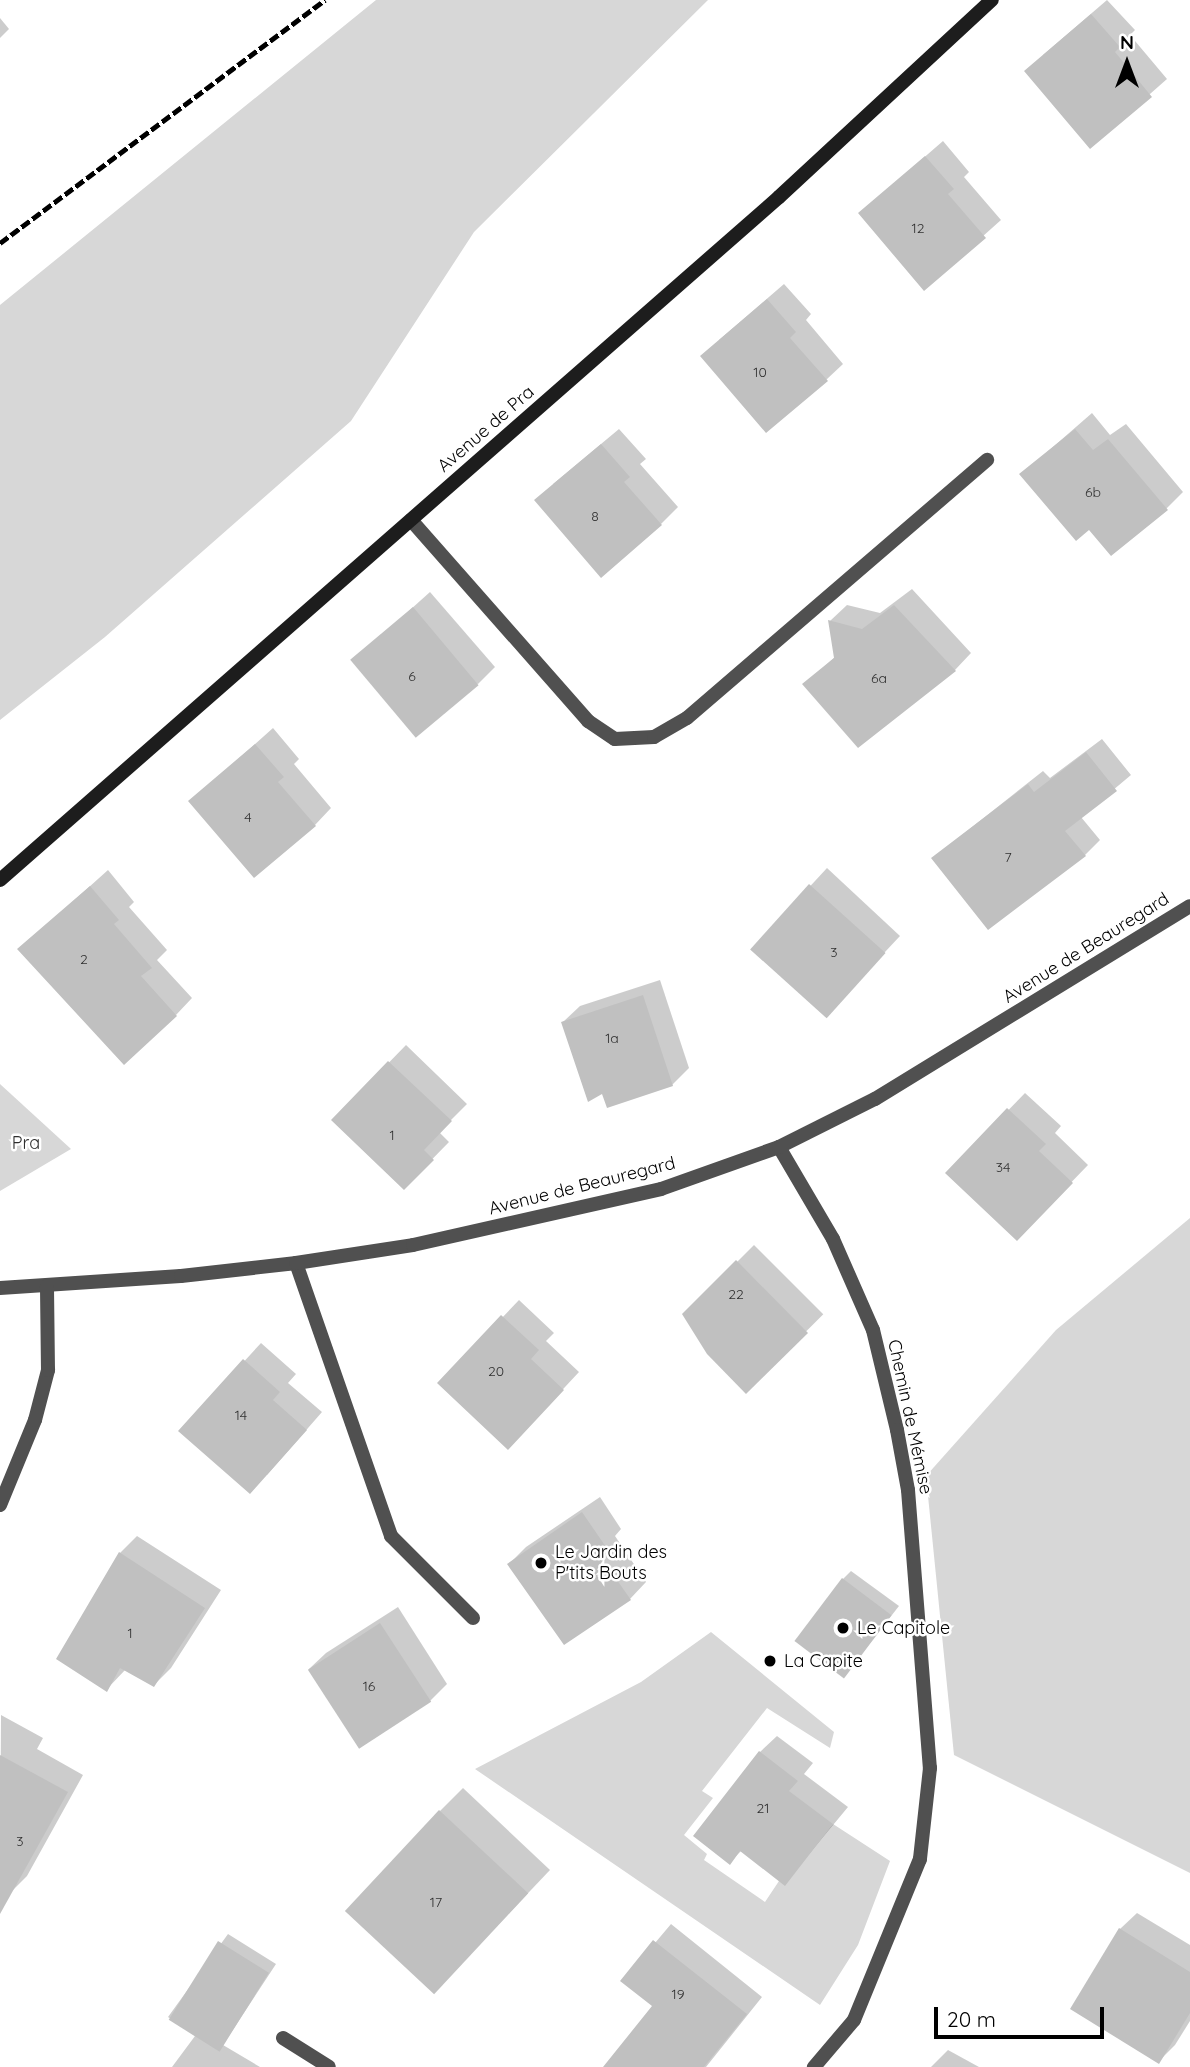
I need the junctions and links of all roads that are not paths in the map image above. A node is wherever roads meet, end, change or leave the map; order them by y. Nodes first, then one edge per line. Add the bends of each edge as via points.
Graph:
1 (992, 0) edge
2 (987, 460) dead end
3 (411, 520) junction
4 (0, 880) edge
5 (1190, 906) edge
6 (779, 1147) junction
7 (296, 1263) junction
8 (47, 1286) junction
9 (0, 1288) edge
10 (0, 1505) edge
11 (473, 1618) dead end
12 (283, 2038) dead end
13 (329, 2067) edge
14 (814, 2067) edge

1 - 3 street, Avenue de Pra via 779,197
2 - 3 street via 687,718 654,737 615,739 588,721
3 - 4 street, Avenue de Pra
5 - 6 street, Avenue de Beauregard via 875,1098
6 - 7 street, Avenue de Beauregard via 661,1189 561,1214 413,1245
6 - 14 street, Chemin de Mémise via 833,1238 873,1330 908,1490 930,1768 920,1859 854,2020
7 - 8 street, Avenue de Beauregard
7 - 11 street via 391,1536
8 - 9 street, Avenue de Beauregard
8 - 10 street via 48,1370 35,1420
12 - 13 street

